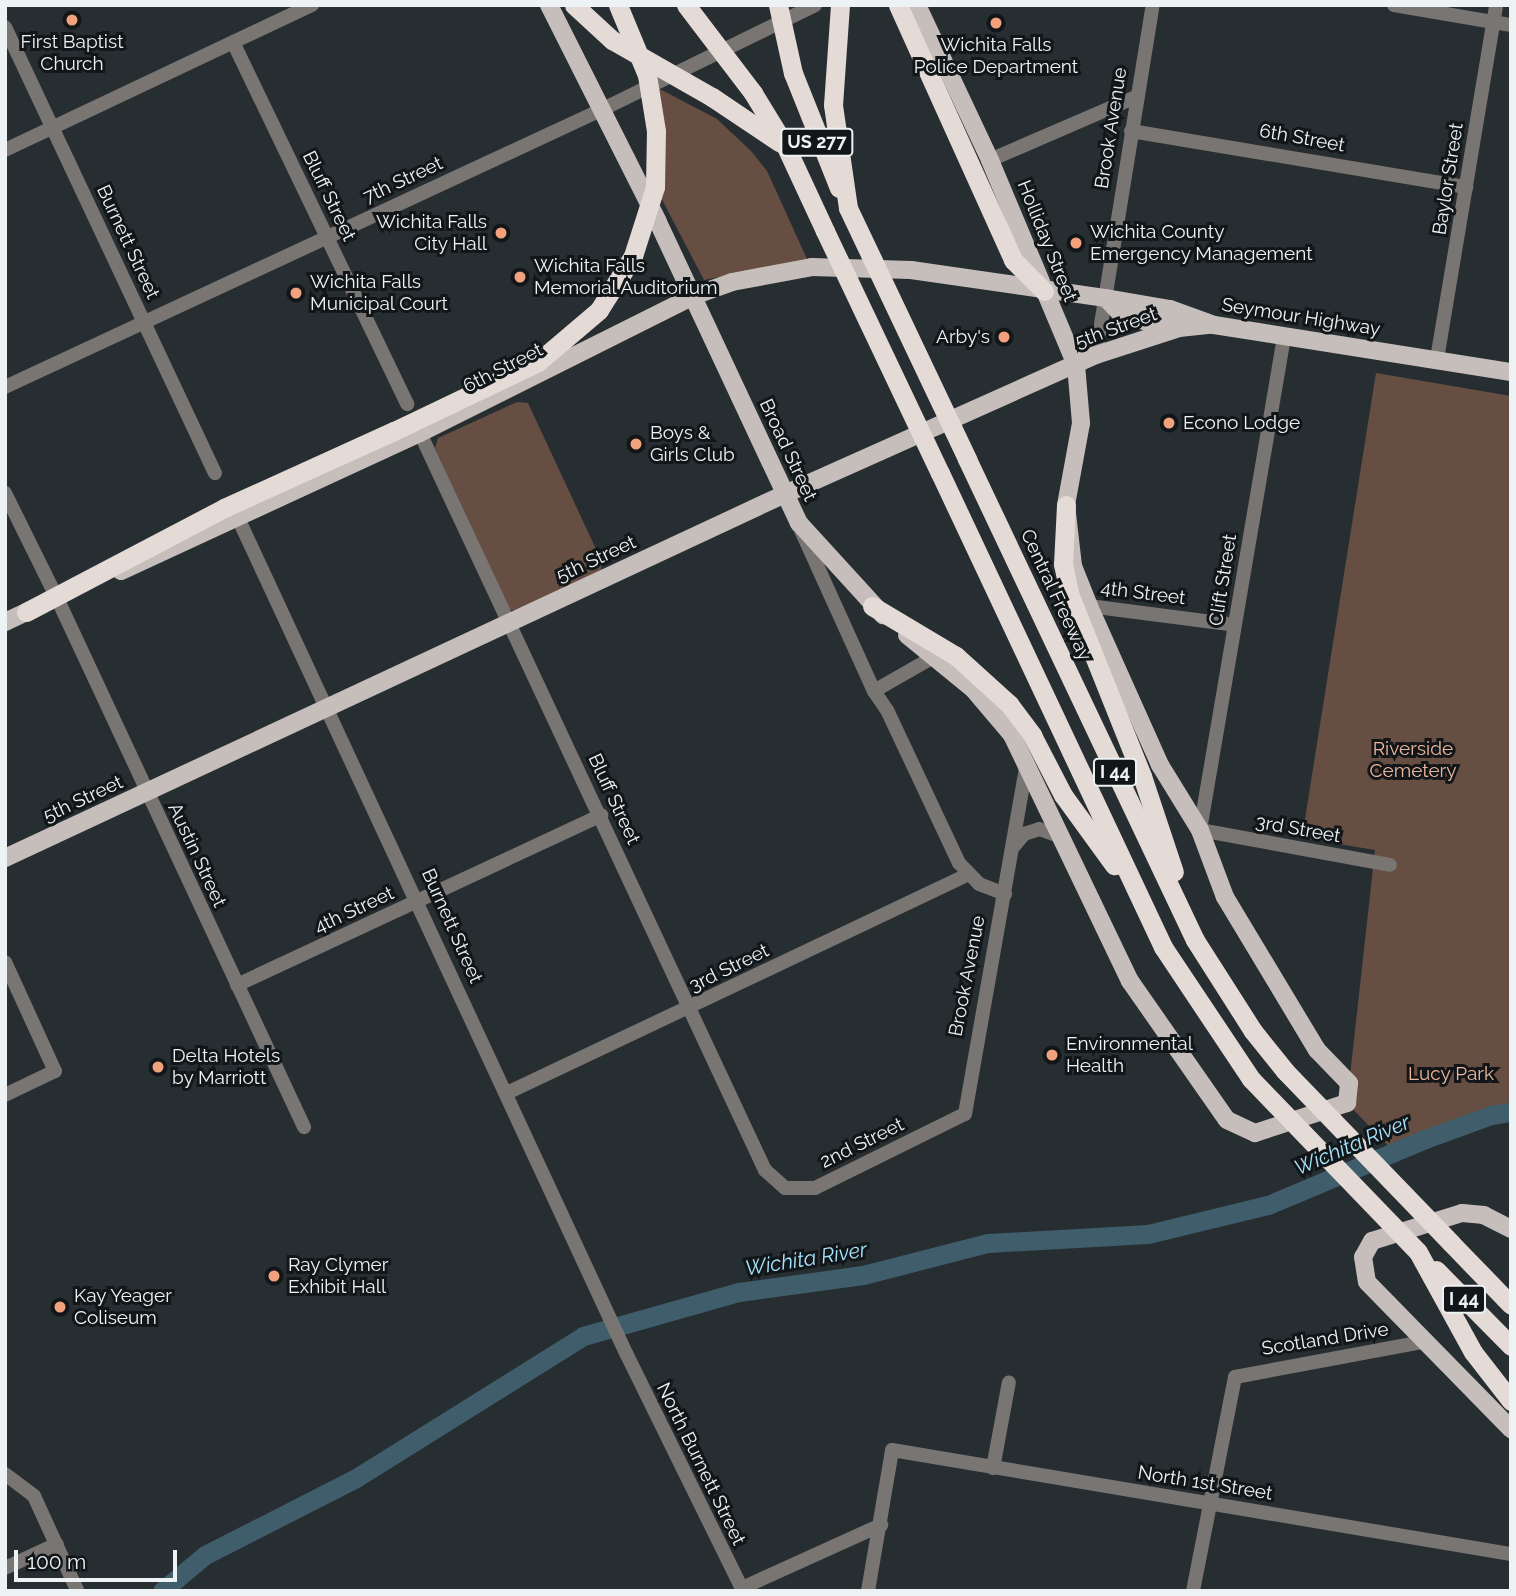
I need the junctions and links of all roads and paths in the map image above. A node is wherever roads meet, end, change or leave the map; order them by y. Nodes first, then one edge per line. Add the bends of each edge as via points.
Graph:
1 (312, 5) edge
2 (549, 5) edge
3 (574, 5) edge
4 (618, 5) edge
5 (686, 5) edge
6 (778, 5) edge
7 (815, 5) edge
8 (840, 5) edge
9 (898, 5) edge
10 (917, 5) edge
11 (1153, 5) edge
12 (1394, 5) edge
13 (1496, 5) edge
14 (1494, 22) junction
15 (1511, 25) edge
16 (5, 27) edge
17 (233, 42) junction
18 (1138, 96) junction
19 (603, 109) junction
20 (52, 127) junction
21 (1131, 131) junction
22 (786, 147) junction
23 (5, 150) edge
24 (990, 160) junction
25 (1466, 187) junction
26 (848, 208) junction
27 (327, 236) junction
28 (1044, 291) junction
29 (693, 296) junction
30 (1106, 298) junction
31 (143, 320) junction
32 (1214, 325) junction
33 (1179, 328) junction
34 (1284, 337) junction
35 (1096, 355) junction
36 (1437, 359) junction
37 (1076, 365) junction
38 (1511, 372) edge
39 (5, 387) edge
40 (407, 404) dead end
41 (1081, 423) junction
42 (419, 433) junction
43 (215, 473) dead end
44 (5, 494) edge
45 (785, 494) junction
46 (1066, 505) junction
47 (238, 518) junction
48 (799, 523) junction
49 (57, 597) junction
50 (872, 606) junction
51 (1089, 606) junction
52 (26, 612) joint
53 (5, 622) edge
54 (511, 623) junction
55 (1235, 625) junction
56 (935, 656) junction
57 (874, 691) junction
58 (328, 707) junction
59 (1027, 764) junction
60 (146, 793) junction
61 (601, 815) junction
62 (1200, 830) junction
63 (1062, 837) junction
64 (1013, 847) junction
65 (5, 858) edge
66 (1390, 865) dead end
67 (967, 875) junction
68 (1005, 894) junction
69 (419, 901) junction
70 (1141, 902) junction
71 (1195, 940) junction
72 (5, 962) edge
73 (237, 985) junction
74 (690, 1009) junction
75 (506, 1093) junction
76 (5, 1095) edge
77 (965, 1114) joint
78 (304, 1127) dead end
79 (774, 1180) joint
80 (1511, 1229) edge
81 (1418, 1252) junction
82 (1507, 1299) edge
83 (1422, 1342) junction
84 (1511, 1346) edge
85 (626, 1353) joint
86 (1009, 1382) dead end
87 (1511, 1401) edge
88 (1511, 1429) edge
89 (993, 1468) junction
90 (5, 1474) edge
91 (1210, 1503) junction
92 (881, 1525) junction
93 (57, 1544) junction
94 (1511, 1554) edge
95 (5, 1568) edge
96 (742, 1589) edge
97 (77, 1590) edge
98 (868, 1591) edge
99 (1193, 1591) edge

1 - 17 street
2 - 19 main road, Broad Street
3 - 22 highway, bridge via 612,40 712,97
4 - 49 highway, bridge via 647,75 656,131 654,187 633,256 599,310 538,362 224,508
5 - 22 highway, US 277, bridge via 753,93
6 - 26 highway, Central Freeway / US 277, bridge via 805,114
7 - 19 street, 7th Street
8 - 26 highway via 834,105
9 - 28 highway via 1013,260
10 - 24 main road, Holliday Street
11 - 18 street, Brook Avenue
12 - 14 street
13 - 14 street, Baylor Street
14 - 15 street
14 - 25 street, Baylor Street
16 - 20 street, Burnett Street
17 - 20 street
17 - 27 street, Bluff Street
18 - 21 street, Brook Avenue
18 - 24 street
19 - 27 street, 7th Street
19 - 29 main road, Broad Street
20 - 23 street
20 - 31 street, Burnett Street
21 - 25 street, 6th Street
21 - 30 street, Brook Avenue
22 - 70 highway, I 44, bridge
24 - 28 main road, Holliday Street
25 - 36 street, Baylor Street
26 - 71 highway, Central Freeway / I 44, bridge
27 - 31 street, 7th Street
27 - 40 street, Bluff Street
28 - 29 main road, 6th Street via 911,270 853,266 768,274
28 - 30 main road, Seymour Highway
28 - 37 main road, Holliday Street
29 - 42 main road, 6th Street
29 - 45 main road, Broad Street
30 - 32 main road, Seymour Highway via 1170,309
30 - 33 main road via 1122,316 1143,324
30 - 35 street, Brook Avenue
31 - 39 street, 7th Street
31 - 43 street, Burnett Street
32 - 33 main road, 5th Street
32 - 34 main road, Seymour Highway
33 - 35 main road, 5th Street
34 - 36 main road, Seymour Highway
34 - 55 street, Clift Street
35 - 37 main road, 5th Street
35 - 41 main road, Brook Avenue
36 - 38 main road, Seymour Highway
37 - 41 main road, Holliday Street
37 - 45 main road, 5th Street
41 - 46 main road, Holliday Street
42 - 47 main road, 6th Street
42 - 54 street, Bluff Street
44 - 49 street, Austin Street
45 - 48 main road, Broad Street
45 - 54 main road, 5th Street
46 - 51 main road, Central Freeway via 1073,566
46 - 71 highway via 1063,564 1070,596 1142,776
47 - 49 main road, 6th Street
47 - 58 street, Burnett Street
48 - 50 main road, Central Freeway
48 - 57 street, Broad Street
49 - 52 highway
49 - 60 street, Austin Street
50 - 56 main road, Central Freeway
50 - 70 highway via 956,656 1009,704 1032,735 1063,795
51 - 55 street, 4th Street
51 - 62 main road, Central Freeway via 1160,765
52 - 53 main road
54 - 58 main road, 5th Street
54 - 61 street, Bluff Street
55 - 62 street, Clift Street
56 - 57 street
56 - 59 main road, Central Freeway via 997,713
57 - 67 street, Broad Street
58 - 60 main road, 5th Street
58 - 69 street, Burnett Street
59 - 63 main road, Central Freeway
59 - 64 street, Brook Avenue
60 - 65 main road, 5th Street
60 - 73 street, Austin Street
61 - 69 street, 4th Street
61 - 74 street, Bluff Street
62 - 63 main road, Central Freeway via 1225,897 1317,1050 1349,1083 1347,1103 1255,1133 1227,1120 1130,981
62 - 66 street, 3rd Street
63 - 64 street via 1039,830 1024,834
64 - 68 street, Brook Avenue
67 - 68 street
67 - 74 street, 3rd Street
68 - 77 street, Brook Avenue via 986,972
69 - 73 street, 4th Street
69 - 75 street, Burnett Street
70 - 81 highway, I 44, bridge via 1193,998 1251,1079
71 - 82 highway, Central Freeway / I 44, bridge via 1246,1021 1285,1071
72 - 76 street via 55,1071
73 - 78 street, Austin Street
74 - 75 street, 3rd Street
74 - 79 street, Bluff Street
75 - 85 street, Burnett Street
77 - 79 street, 2nd Street via 815,1188 799,1190
80 - 83 main road via 1484,1215 1462,1213 1372,1241 1363,1257 1367,1282
81 - 84 highway, I 44
81 - 87 highway via 1473,1352
83 - 88 main road
83 - 91 street, Scotland Drive via 1235,1377
85 - 96 street, North Burnett Street
86 - 89 street
89 - 91 street, North 1st Street
89 - 92 street, North 1st Street via 892,1450
90 - 93 street via 34,1496
91 - 94 street, North 1st Street
91 - 99 street
92 - 96 street
92 - 98 street
93 - 95 street
93 - 97 street

